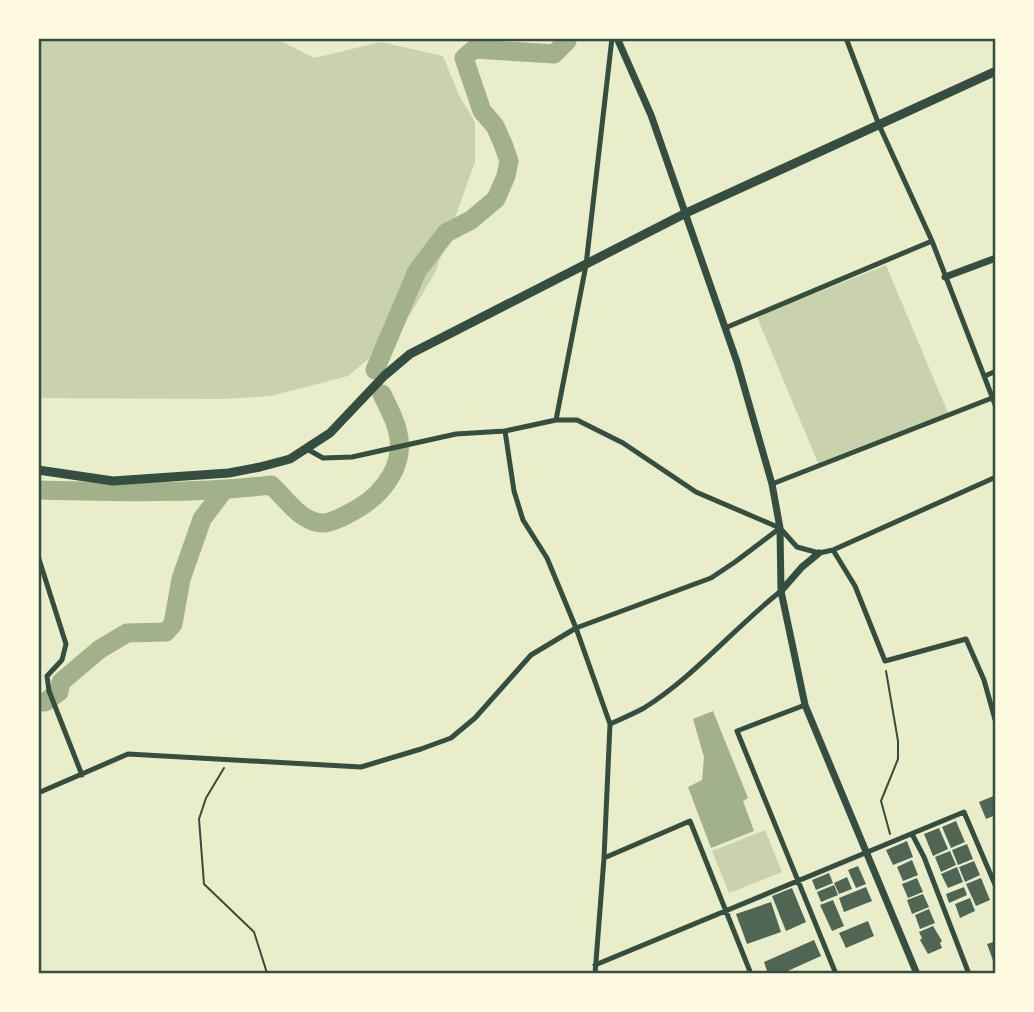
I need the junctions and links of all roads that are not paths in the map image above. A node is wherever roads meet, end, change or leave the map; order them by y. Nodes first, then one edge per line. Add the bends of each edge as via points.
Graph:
1 (615, 38) edge
2 (846, 38) edge
3 (996, 71) edge
4 (879, 125) junction
5 (686, 214) junction
6 (932, 241) junction
7 (996, 258) edge
8 (586, 265) junction
9 (945, 277) junction
10 (725, 328) junction
11 (996, 371) edge
12 (985, 376) junction
13 (992, 398) junction
14 (996, 407) edge
15 (556, 420) junction
16 (505, 431) junction
17 (307, 449) junction
18 (38, 470) edge
19 (996, 477) edge
20 (772, 485) junction
21 (780, 528) junction
22 (833, 550) junction
23 (818, 553) junction
24 (38, 556) edge
25 (781, 591) junction
26 (576, 628) junction
27 (805, 705) junction
28 (996, 723) edge
29 (610, 724) junction
30 (82, 775) junction
31 (38, 793) edge
32 (912, 834) junction
33 (866, 854) junction
34 (604, 858) junction
35 (799, 882) junction
36 (996, 887) edge
37 (725, 912) junction
38 (595, 965) junction
39 (595, 974) edge
40 (751, 974) edge
41 (836, 974) edge
42 (917, 974) edge
43 (970, 974) edge

1 - 5 street via 651,115
1 - 8 street
2 - 4 street
3 - 4 main road
4 - 5 main road
4 - 6 street
5 - 8 main road
5 - 10 street
6 - 9 street
6 - 10 street
7 - 9 street
8 - 15 street
8 - 17 main road via 410,354 330,433
9 - 12 street
10 - 20 street
11 - 12 street
12 - 13 street
13 - 14 street
13 - 20 street
15 - 16 street
15 - 21 street via 577,420 623,443 696,492
16 - 17 street via 456,434 352,457 323,458
16 - 26 street via 523,520 547,558
17 - 18 main road via 290,459 216,474 113,481
19 - 22 street
20 - 21 street
21 - 23 street via 797,548
21 - 25 street
21 - 26 street via 711,578
22 - 23 street
22 - 28 street via 855,586 885,661 966,639
23 - 25 street
24 - 30 street via 66,644 62,660 47,676 49,691
25 - 27 street
25 - 29 street via 673,687
26 - 29 street
26 - 30 street via 531,655 451,738 388,760 360,767 128,754
27 - 33 street
27 - 35 street via 737,732
29 - 34 street
30 - 31 street
32 - 33 street
32 - 36 street via 964,813
32 - 43 street
33 - 35 street
33 - 42 street
34 - 37 street via 690,821
34 - 38 street
35 - 37 street
35 - 41 street
37 - 38 street
37 - 40 street
38 - 39 street

